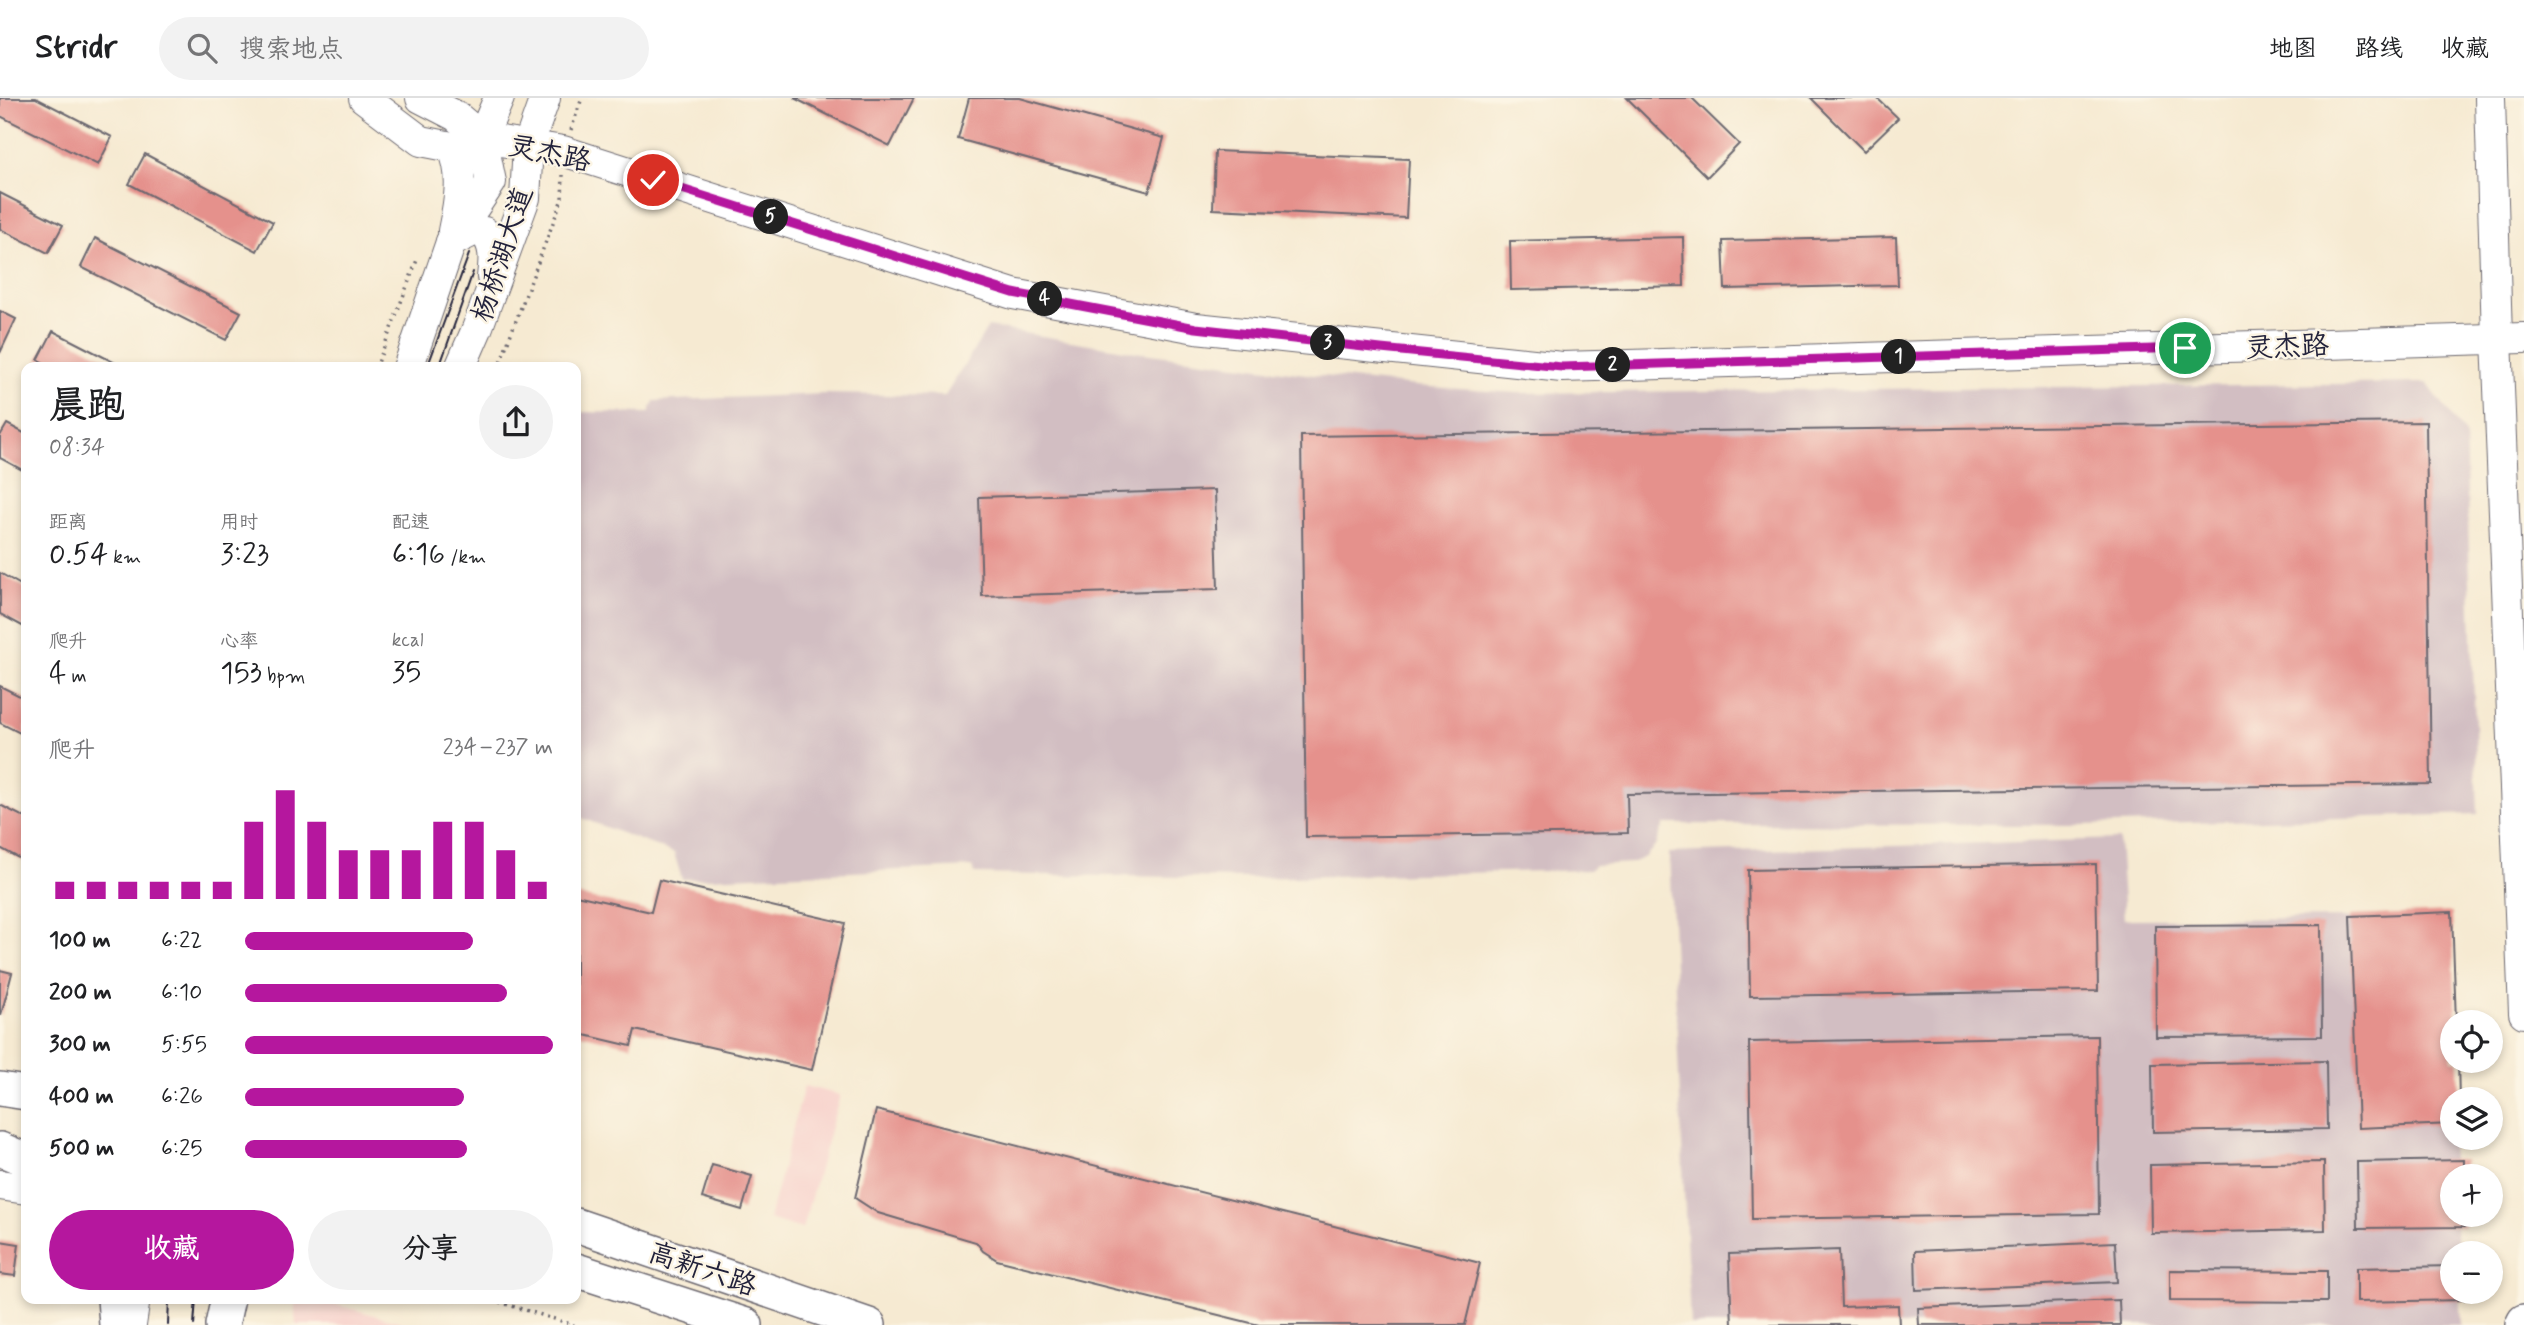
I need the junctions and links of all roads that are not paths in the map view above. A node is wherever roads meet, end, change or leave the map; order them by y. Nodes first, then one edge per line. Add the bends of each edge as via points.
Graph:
1 (366, 98) edge
2 (421, 98) edge
3 (499, 98) edge
4 (545, 98) edge
5 (2490, 98) edge
6 (482, 138) junction
7 (528, 146) junction
8 (451, 242) junction
9 (489, 297) junction
10 (2510, 338) edge
11 (410, 362) edge
12 (462, 362) edge
13 (2524, 1013) edge
14 (0, 1089) edge
15 (21, 1092) edge
16 (0, 1133) edge
17 (21, 1135) edge
18 (0, 1149) edge
19 (21, 1158) edge
20 (0, 1185) edge
21 (21, 1188) edge
22 (581, 1227) edge
23 (581, 1272) edge
24 (114, 1304) edge
25 (134, 1304) edge
26 (217, 1304) edge
27 (227, 1304) edge
28 (116, 1325) edge
29 (131, 1325) edge
30 (216, 1325) edge
31 (222, 1325) edge
32 (746, 1325) edge
33 (869, 1325) edge

1 - 6 street, 灵杰路 via 449,139
1 - 8 street via 421,141 452,147 459,161 460,199
2 - 6 street via 456,116
3 - 6 street
4 - 7 street, 杨桥湖大道
5 - 10 street
6 - 7 street, 灵杰路
6 - 8 street, 杨桥湖大道 via 491,182
7 - 9 street, 杨桥湖大道 via 525,198
7 - 10 street, 灵杰路 via 564,151 1013,293 1196,328 1520,363 1562,367
8 - 9 street via 473,231 484,232 491,240 494,260
8 - 11 street, 杨桥湖大道
9 - 12 street, 杨桥湖大道
10 - 13 street
14 - 15 main road
16 - 17 main road
18 - 19 main road
20 - 21 street
22 - 33 main road, 高新六路
23 - 32 main road, 高新六路
24 - 28 main road
25 - 29 street
26 - 30 street
27 - 31 main road

